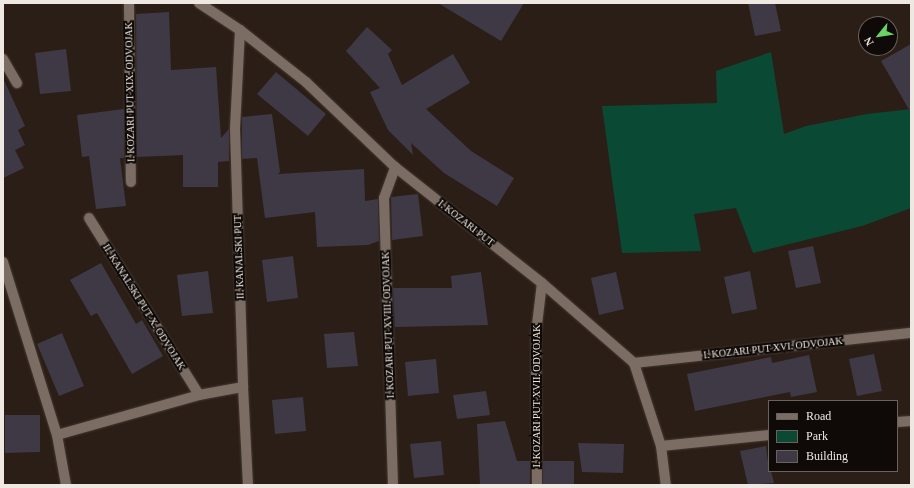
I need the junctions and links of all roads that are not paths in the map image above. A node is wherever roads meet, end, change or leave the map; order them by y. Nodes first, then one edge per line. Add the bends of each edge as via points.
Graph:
1 (129, 3) edge
2 (199, 3) edge
3 (240, 30) junction
4 (3, 59) edge
5 (17, 83) dead end
6 (395, 167) junction
7 (131, 182) dead end
8 (89, 218) dead end
9 (3, 262) edge
10 (542, 283) junction
11 (911, 333) edge
12 (634, 363) junction
13 (242, 387) junction
14 (199, 395) junction
15 (911, 421) edge
16 (898, 422) edge
17 (57, 435) junction
18 (768, 435) edge
19 (661, 446) junction
20 (66, 485) edge
21 (248, 485) edge
22 (393, 485) edge
23 (537, 485) edge
24 (666, 485) edge

1 - 7 street, I. KOZARI PUT XIX. ODVOJAK
2 - 3 street, I. KOZARI PUT
3 - 6 street, I. KOZARI PUT via 307,82
3 - 13 street, II. KANALSKI PUT via 235,129
4 - 5 street
6 - 10 street, I. KOZARI PUT
6 - 22 street, I. KOZARI PUT XVIII. ODVOJAK via 384,198
8 - 14 street, II. KANALSKI PUT X. ODVOJAK
9 - 17 street
10 - 12 street, I. KOZARI PUT
10 - 23 street, I. KOZARI PUT XVII. ODVOJAK via 536,333
11 - 12 street, I. KOZARI PUT XVI. ODVOJAK
12 - 19 street
13 - 14 street
13 - 21 street, II. KANALSKI PUT
14 - 17 street
15 - 16 street
17 - 20 street
18 - 19 street
19 - 24 street

